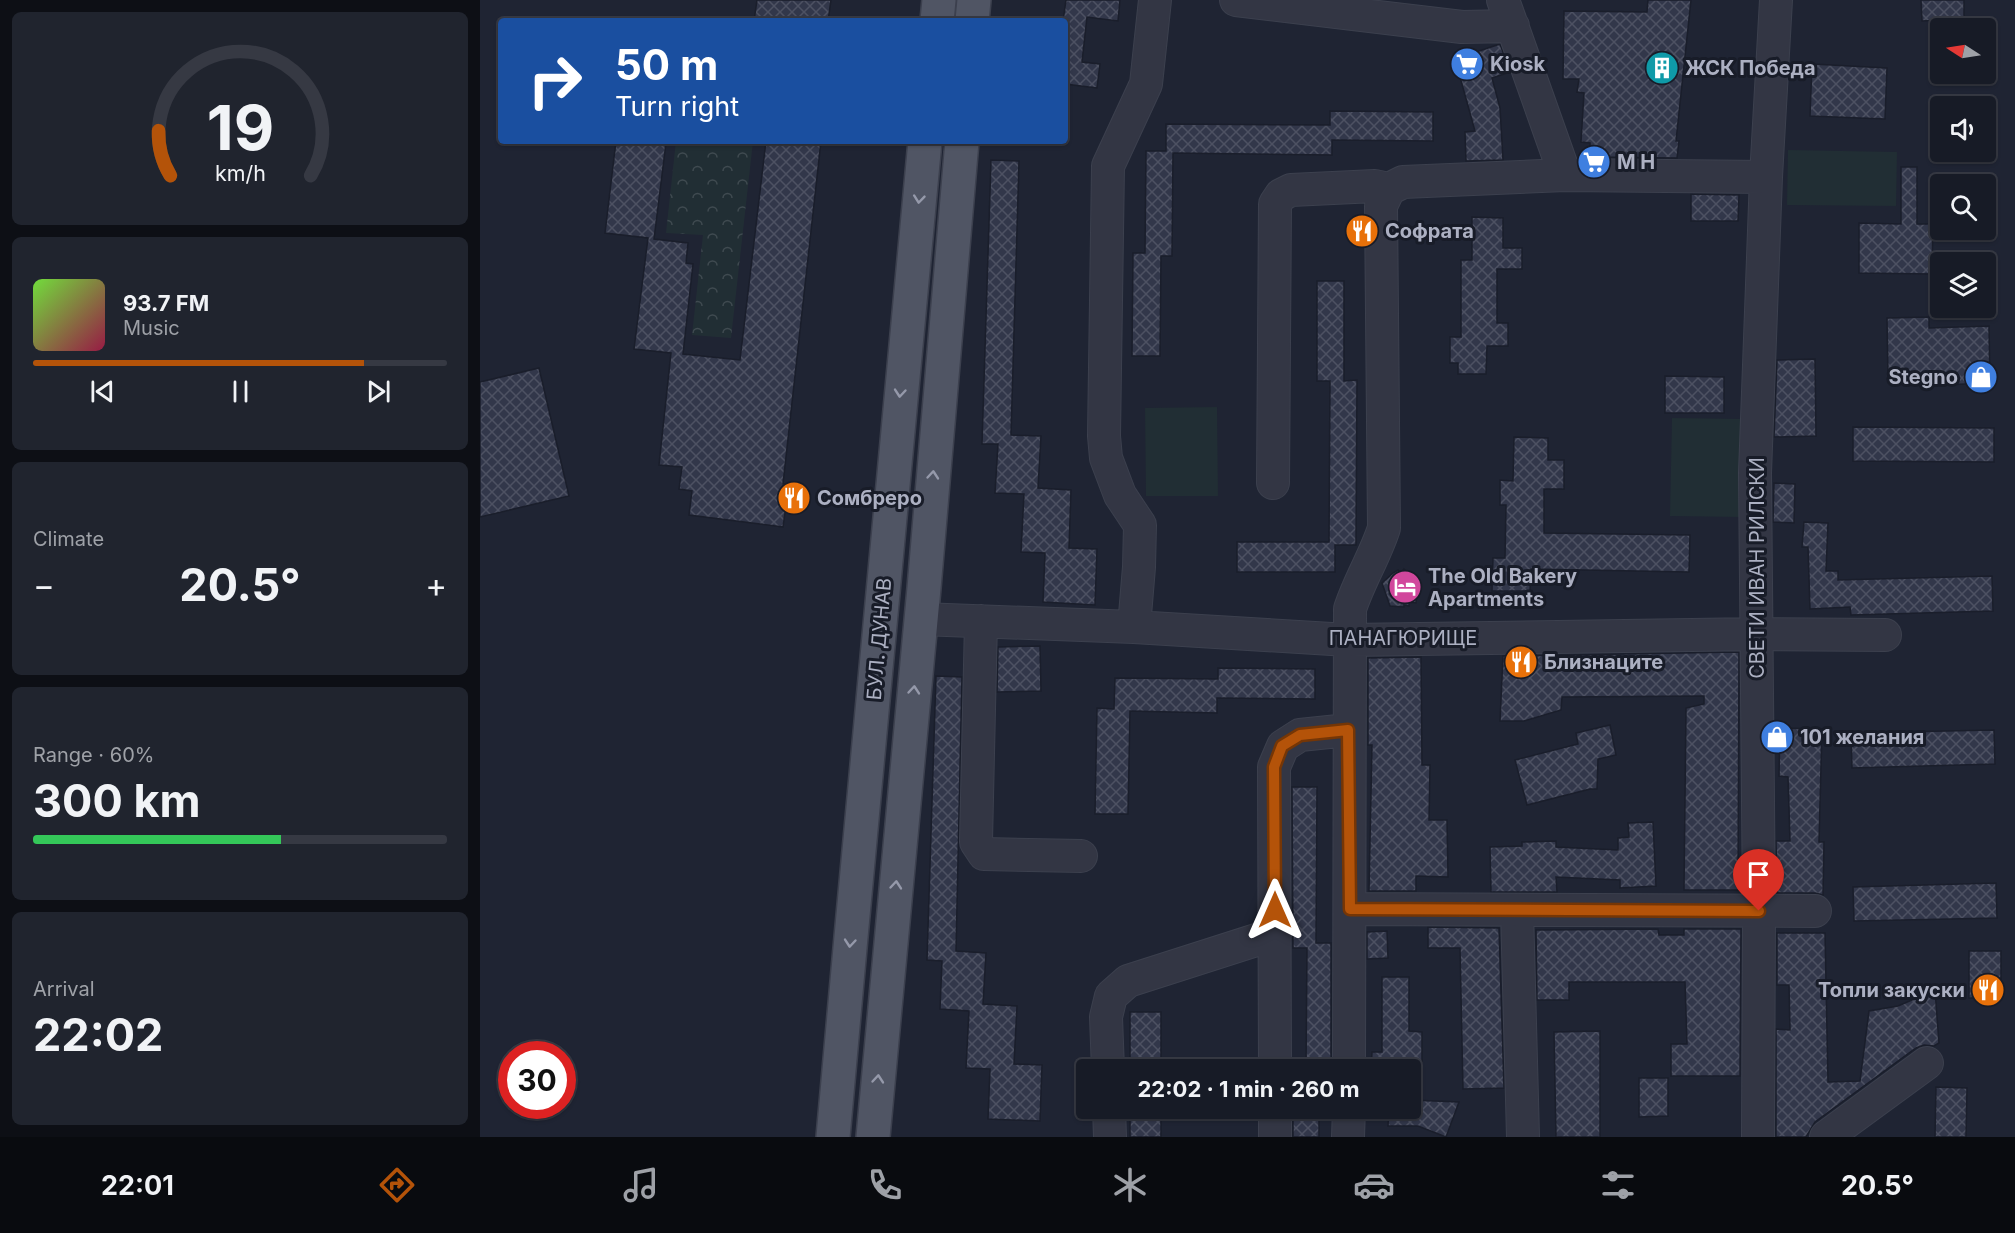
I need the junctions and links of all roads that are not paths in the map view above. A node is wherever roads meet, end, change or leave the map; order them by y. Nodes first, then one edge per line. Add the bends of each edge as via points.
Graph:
1 (939, 0) edge
2 (974, 0) edge
3 (1155, 0) edge
4 (1236, 0) edge
5 (1776, 0) edge
6 (1508, 13) edge
7 (937, 18) edge
8 (972, 18) edge
9 (925, 144) edge
10 (962, 144) edge
11 (1565, 175) junction
12 (1766, 177) junction
13 (1389, 189) junction
14 (1273, 483) dead end
15 (921, 619) junction
16 (981, 621) junction
17 (1134, 627) junction
18 (1758, 634) junction
19 (1885, 635) dead end
20 (1348, 640) junction
21 (1348, 730) junction
22 (1081, 856) dead end
23 (1350, 909) junction
24 (1517, 910) junction
25 (1759, 911) junction
26 (1815, 911) dead end
27 (1275, 934) junction
28 (1108, 1059) edge
29 (1275, 1059) edge
30 (1349, 1059) edge
31 (1927, 1063) dead end
32 (1109, 1119) edge
33 (1275, 1119) edge
34 (1349, 1119) edge
35 (833, 1137) edge
36 (873, 1137) edge
37 (1110, 1137) edge
38 (1275, 1137) edge
39 (1348, 1137) edge
40 (1523, 1137) edge
41 (1758, 1137) edge
42 (1826, 1137) edge

1 - 7 main road
2 - 8 main road
3 - 17 street via 1146,84 1108,166 1104,436 1106,458 1120,495 1140,525
4 - 6 street via 1462,27
5 - 12 street, СВЕТИ ИВАН РИЛСКИ
6 - 11 street
9 -> 35 main road, БУЛ. ДУНАВ
15 -> 10 main road, БУЛ. ДУНАВ
11 - 12 street
11 - 13 street via 1403,182
12 - 18 street, СВЕТИ ИВАН РИЛСКИ via 1755,473
13 - 14 street via 1375,186 1291,190 1275,204
13 - 20 street via 1381,206 1384,528 1356,589
15 - 16 street, ПАНАГЮРИЩЕ
36 -> 15 main road, БУЛ. ДУНАВ
16 - 17 street, ПАНАГЮРИЩЕ
16 - 22 street via 976,842 984,854
17 - 20 street, ПАНАГЮРИЩЕ
18 - 19 street, ПАНАГЮРИЩЕ
18 - 20 street, ПАНАГЮРИЩЕ
18 - 25 street, СВЕТИ ИВАН РИЛСКИ
20 - 21 street
21 - 23 street
21 - 27 street via 1300,735 1282,746 1274,767
23 - 24 street
23 - 30 street
24 - 25 street
24 - 40 street
25 - 26 street
25 - 41 street, СВЕТИ ИВАН РИЛСКИ
27 - 28 street via 1128,981 1111,996 1106,1017
27 - 29 street
31 - 42 street
32 - 37 street
33 - 38 street
34 - 39 street

